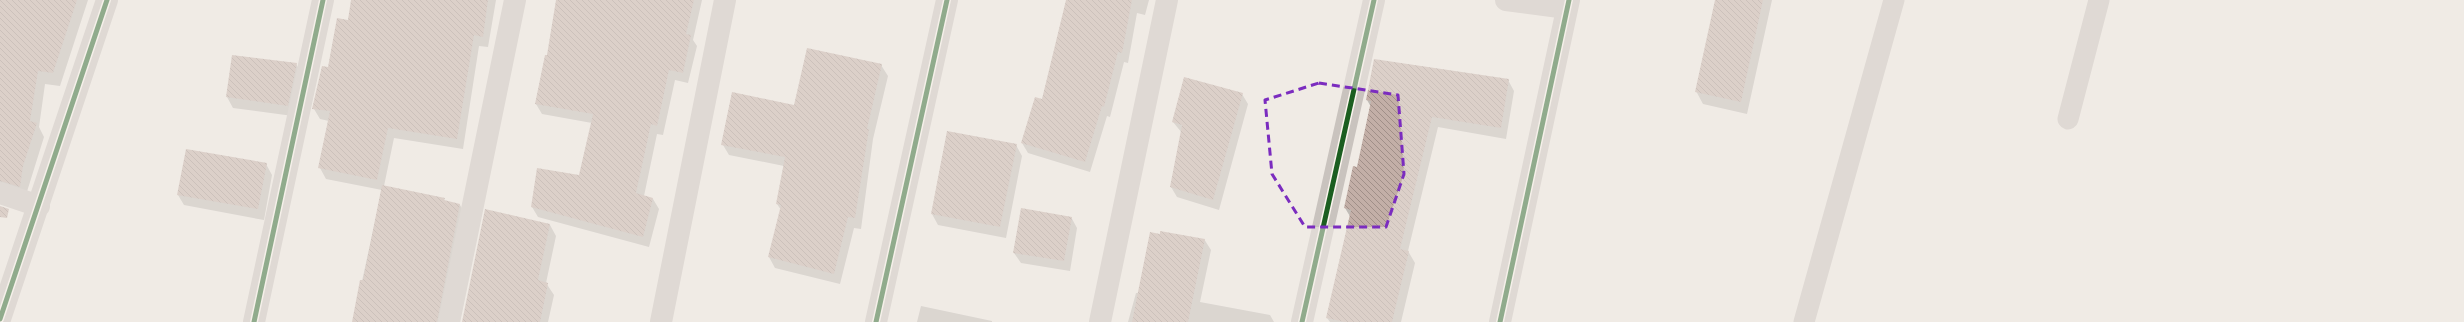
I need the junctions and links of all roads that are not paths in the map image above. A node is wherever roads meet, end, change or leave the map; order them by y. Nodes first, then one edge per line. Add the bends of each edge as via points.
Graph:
1 (108, 0) edge
2 (323, 0) edge
3 (516, 0) edge
4 (725, 0) edge
5 (947, 0) edge
6 (1167, 0) edge
7 (1374, 0) edge
8 (1506, 0) edge
9 (1894, 0) edge
10 (2099, 0) edge
11 (1568, 4) edge
12 (2068, 119) dead end
13 (0, 193) edge
14 (39, 206) junction
15 (0, 319) edge
16 (254, 322) edge
17 (449, 322) edge
18 (661, 322) edge
19 (876, 322) edge
20 (1100, 322) edge
21 (1302, 322) edge
22 (1500, 322) edge
23 (1804, 322) edge

1 - 14 street
2 - 16 street
3 - 17 street
4 - 18 street
5 - 19 street
6 - 20 street
7 - 21 street
8 - 11 street
9 - 23 lane
10 - 12 lane
11 - 22 street
13 - 14 street
14 - 15 street

